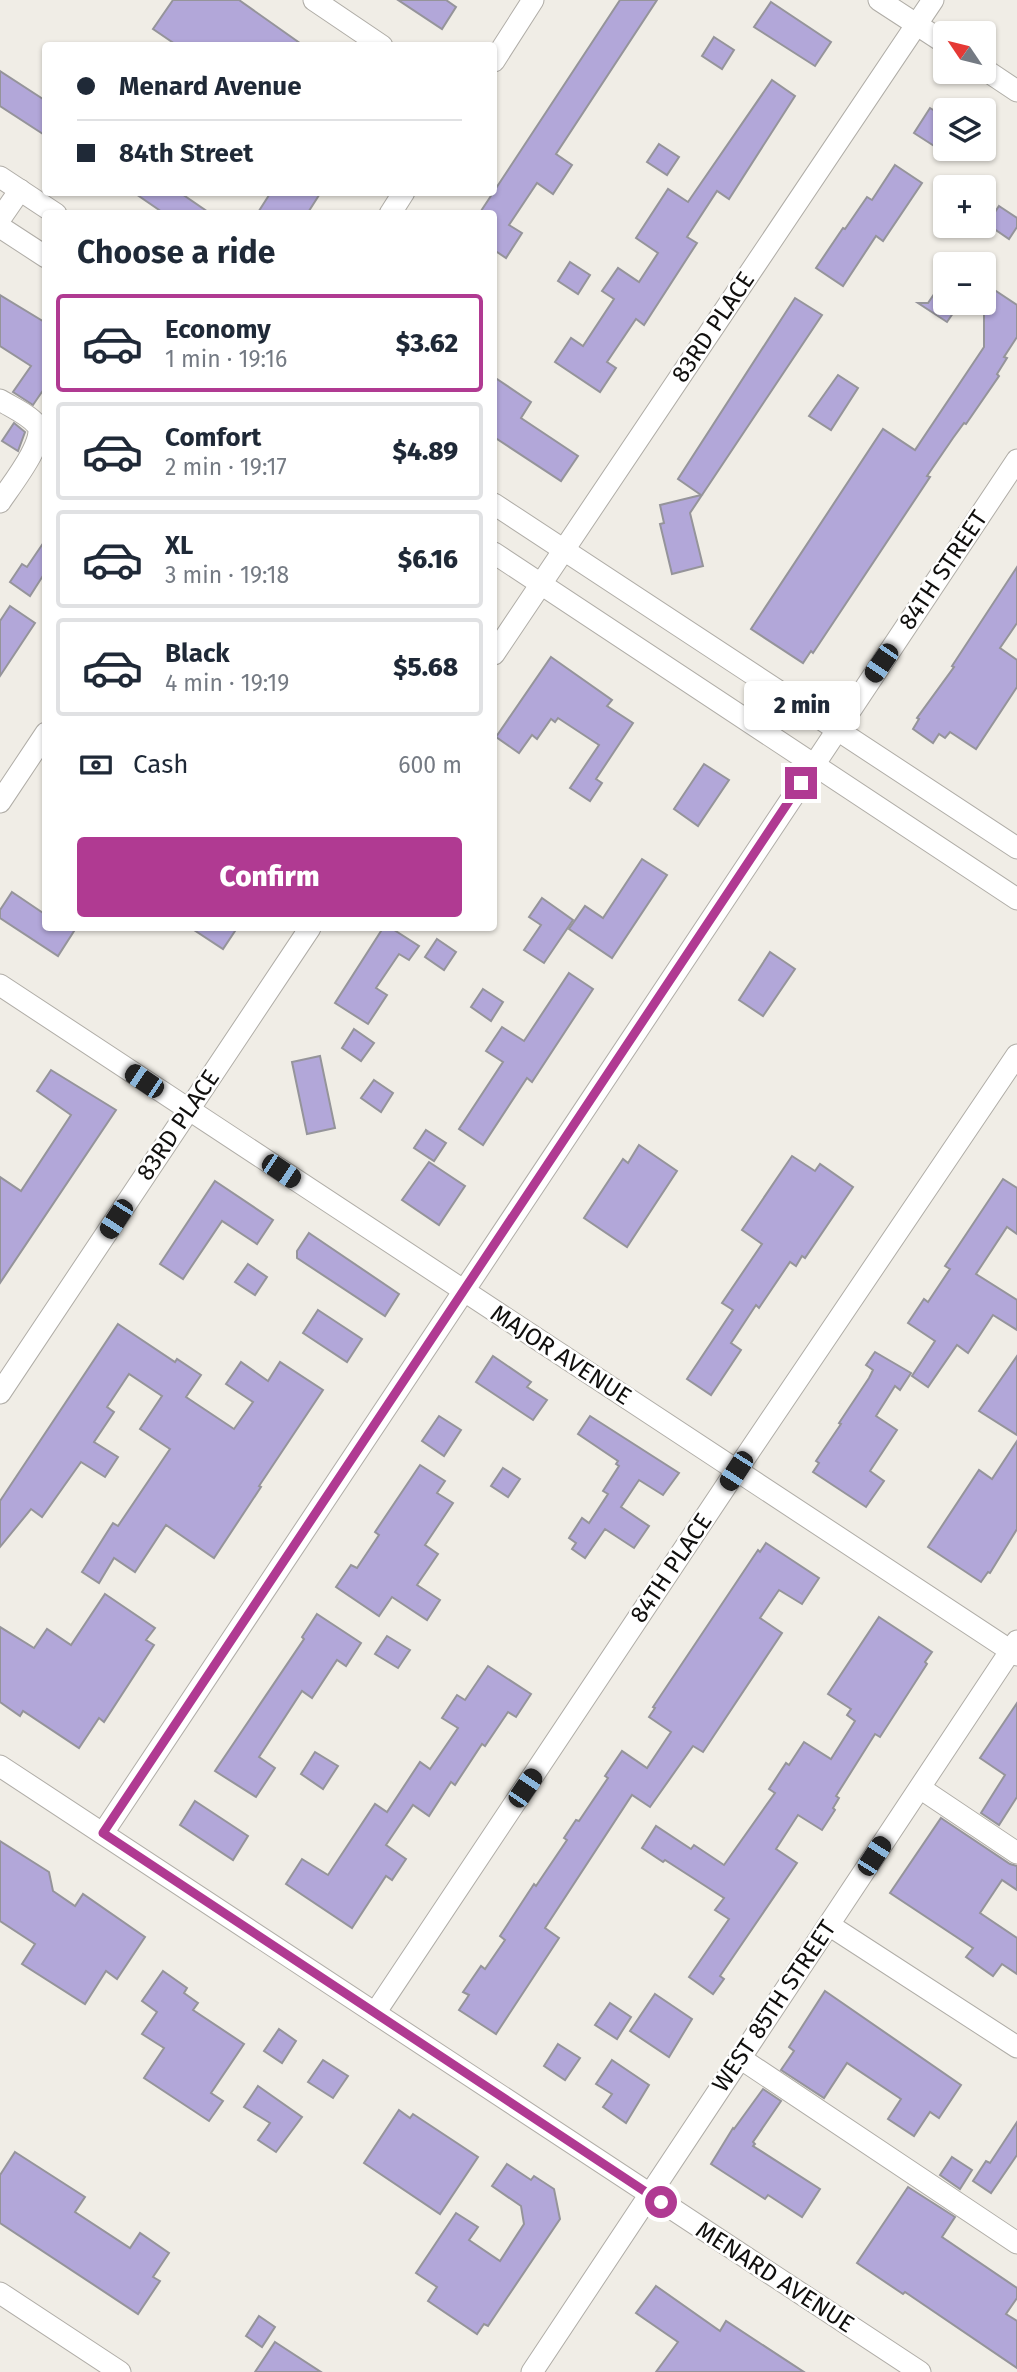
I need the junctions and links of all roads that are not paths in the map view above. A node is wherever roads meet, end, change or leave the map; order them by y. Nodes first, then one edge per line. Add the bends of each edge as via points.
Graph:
1 (314, 0) edge
2 (533, 0) edge
3 (879, 0) edge
4 (933, 0) edge
5 (916, 24) junction
6 (933, 35) edge
7 (376, 42) edge
8 (497, 56) edge
9 (996, 77) edge
10 (1017, 91) edge
11 (0, 177) edge
12 (20, 190) junction
13 (50, 210) edge
14 (0, 219) edge
15 (0, 227) edge
16 (42, 254) edge
17 (0, 400) edge
18 (1017, 460) edge
19 (0, 502) edge
20 (497, 506) edge
21 (562, 550) junction
22 (497, 555) edge
23 (540, 584) junction
24 (497, 649) edge
25 (836, 730) junction
26 (42, 739) edge
27 (813, 765) junction
28 (0, 802) edge
29 (1017, 848) edge
30 (1017, 899) edge
31 (308, 931) edge
32 (0, 985) edge
33 (1017, 1055) edge
34 (188, 1110) junction
35 (463, 1291) junction
36 (0, 1393) edge
37 (736, 1471) junction
38 (1015, 1649) edge
39 (0, 1766) edge
40 (920, 1787) junction
41 (103, 1833) junction
42 (1017, 1853) edge
43 (829, 1925) junction
44 (375, 2013) junction
45 (1017, 2047) edge
46 (740, 2058) junction
47 (649, 2193) junction
48 (1017, 2243) edge
49 (0, 2293) edge
50 (120, 2372) edge
51 (532, 2372) edge
52 (920, 2372) edge

1 - 7 street
2 - 8 street
3 - 5 street
4 - 5 street, 83RD PLACE
5 - 6 street
5 - 21 street, 83RD PLACE
9 - 10 street
11 - 12 street
12 - 13 street
12 - 14 street
15 - 16 street
17 - 19 street via 36,424 40,433 36,447
18 - 25 street, 84TH STREET
20 - 21 street
21 - 23 street, 83RD PLACE
21 - 25 street
22 - 23 street
23 - 24 street, 83RD PLACE
23 - 27 street
25 - 27 street, 84TH STREET
25 - 29 street
26 - 28 street
27 - 30 street
27 - 35 street, 84TH STREET
31 - 34 street, 83RD PLACE
32 - 34 street, MAJOR AVENUE
33 - 37 street, 84TH PLACE
34 - 35 street, MAJOR AVENUE
34 - 36 street, 83RD PLACE
35 - 37 street, MAJOR AVENUE
35 - 41 street, 84TH STREET
37 - 38 street, MAJOR AVENUE
37 - 44 street, 84TH PLACE
38 - 40 street, WEST 85TH STREET
39 - 41 street, MENARD AVENUE
40 - 42 street
40 - 43 street, WEST 85TH STREET
41 - 44 street, MENARD AVENUE
43 - 45 street
43 - 46 street, WEST 85TH STREET
44 - 47 street, MENARD AVENUE
46 - 47 street, WEST 85TH STREET
46 - 48 street
47 - 51 street, WEST 85TH STREET
47 - 52 street, MENARD AVENUE
49 - 50 street

